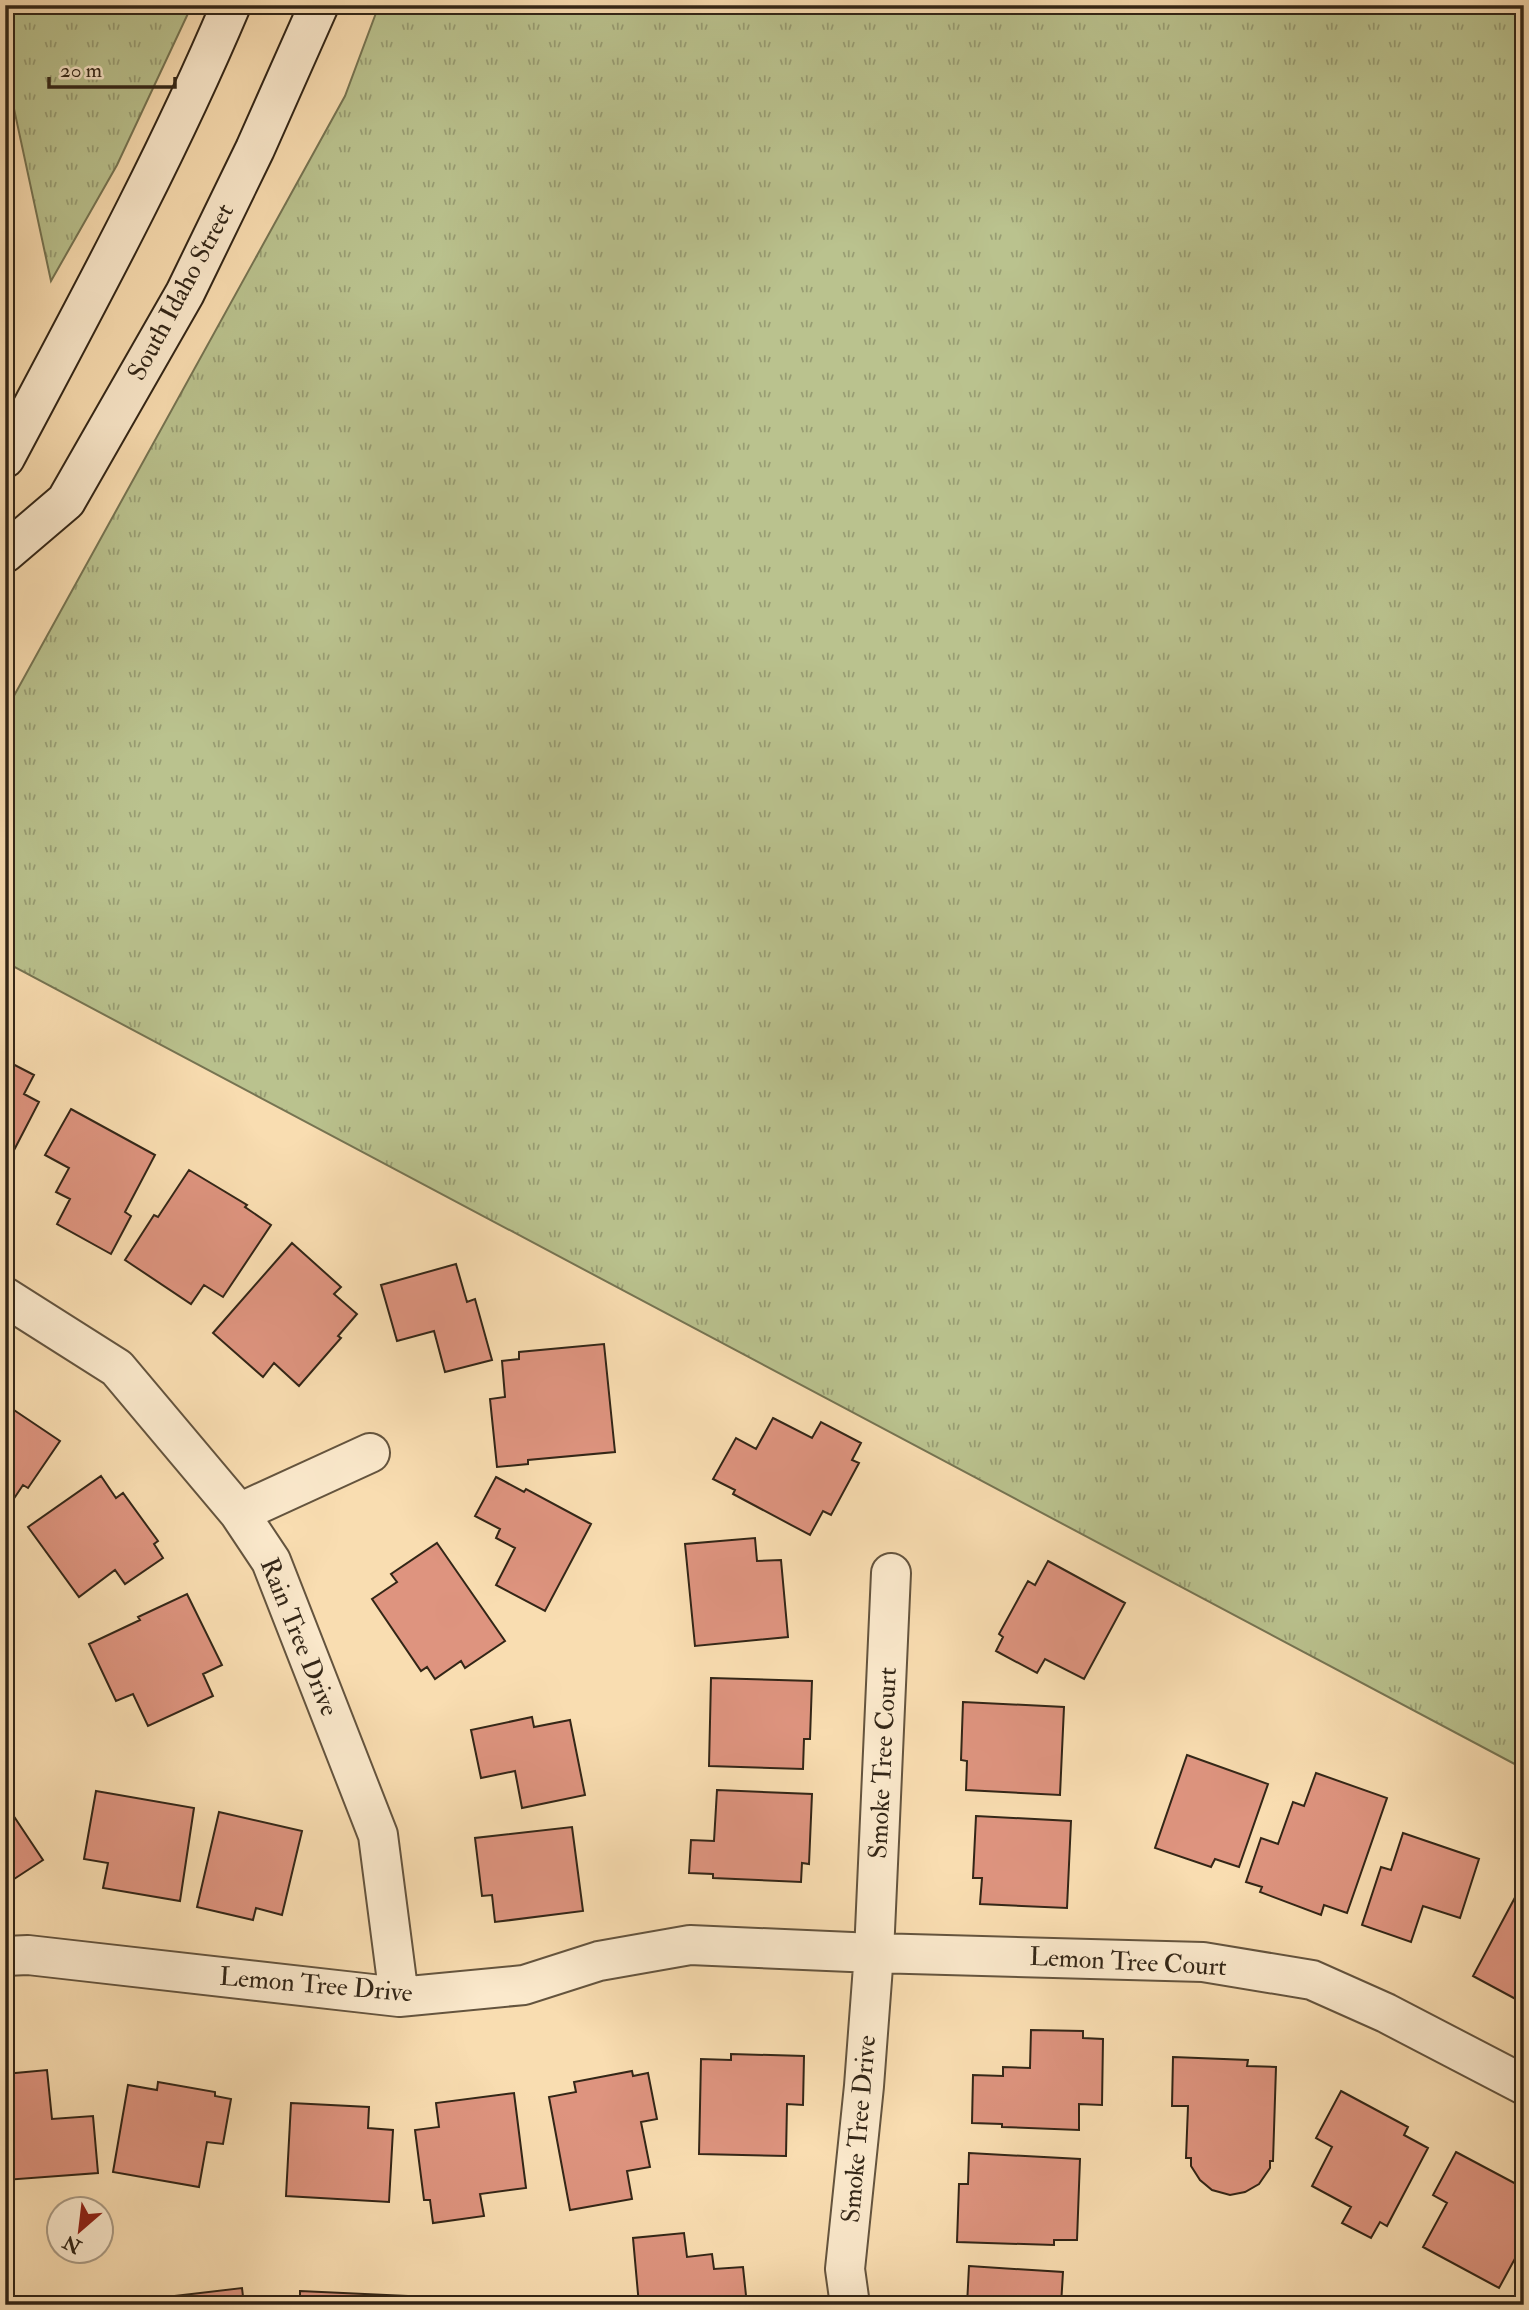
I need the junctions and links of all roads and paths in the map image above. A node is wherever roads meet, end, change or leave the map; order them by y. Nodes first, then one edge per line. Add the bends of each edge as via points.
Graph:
1 (231, 5) edge
2 (318, 5) edge
3 (5, 458) edge
4 (5, 553) edge
5 (5, 1297) edge
6 (370, 1453) dead end
7 (239, 1513) junction
8 (891, 1573) dead end
9 (874, 1953) junction
10 (5, 1956) edge
11 (399, 1997) junction
12 (1524, 2085) edge
13 (850, 2305) edge

1 - 3 street via 176,130
2 - 4 street, South Idaho Street via 255,149 159,339 66,501
5 - 7 street, Rain Tree Drive via 117,1368
6 - 7 street
7 - 11 street, Rain Tree Drive via 271,1562 378,1835
8 - 9 street, Smoke Tree Court
9 - 11 street, Lemon Tree Drive via 690,1945 599,1961 524,1985
9 - 12 street, Lemon Tree Court via 1203,1962 1312,1980 1386,2012
9 - 13 street, Smoke Tree Drive via 845,2269
10 - 11 street, Lemon Tree Drive

